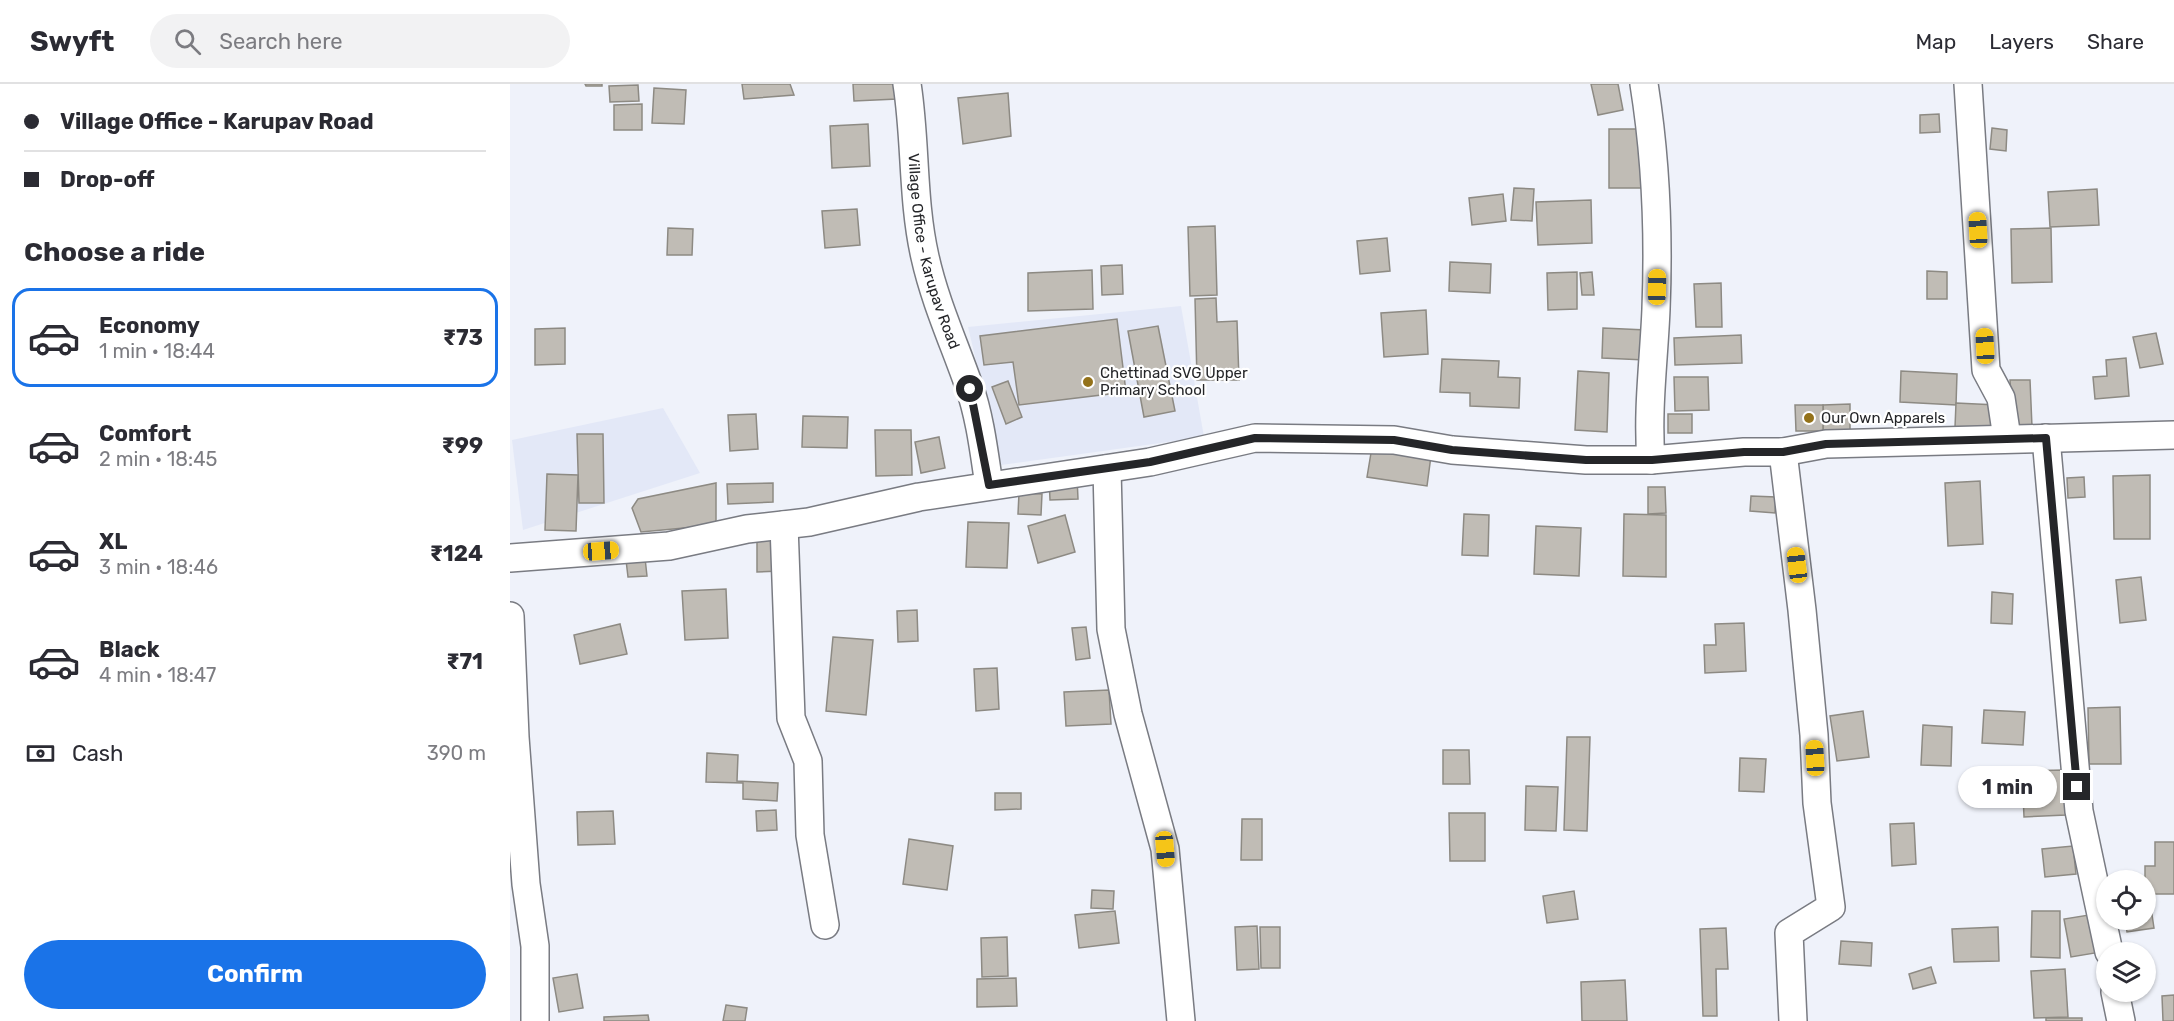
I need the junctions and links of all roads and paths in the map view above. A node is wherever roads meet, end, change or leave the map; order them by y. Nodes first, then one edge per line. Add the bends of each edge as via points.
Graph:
1 (907, 84) edge
2 (1644, 84) edge
3 (1968, 84) edge
4 (2174, 435) edge
5 (2007, 438) junction
6 (2046, 438) junction
7 (1783, 452) junction
8 (1652, 460) junction
9 (1107, 469) junction
10 (989, 485) junction
11 (784, 525) junction
12 (510, 558) edge
13 (510, 616) edge
14 (825, 925) dead end
15 (2107, 942) edge
16 (2117, 1002) edge
17 (535, 1021) edge
18 (1182, 1021) edge
19 (1793, 1021) edge
20 (2121, 1021) edge

1 - 10 street, Village Office - Karupav Road via 925,256 938,305 970,389
2 - 8 street via 1655,150 1657,232 1649,432
3 - 5 street via 1986,370 2001,398
4 - 6 street
5 - 6 street
5 - 7 street via 1826,444
6 - 15 street via 2079,811
7 - 8 street
7 - 19 street via 1803,610 1817,803 1831,907 1789,933
8 - 9 street via 1586,460 1452,450 1394,440 1255,438
9 - 10 street
9 - 18 street via 1111,629 1128,714 1165,849
10 - 11 street
11 - 12 street via 669,546
11 - 14 street via 790,717 808,761 810,835
13 - 17 street via 526,884 535,946
16 - 20 street

